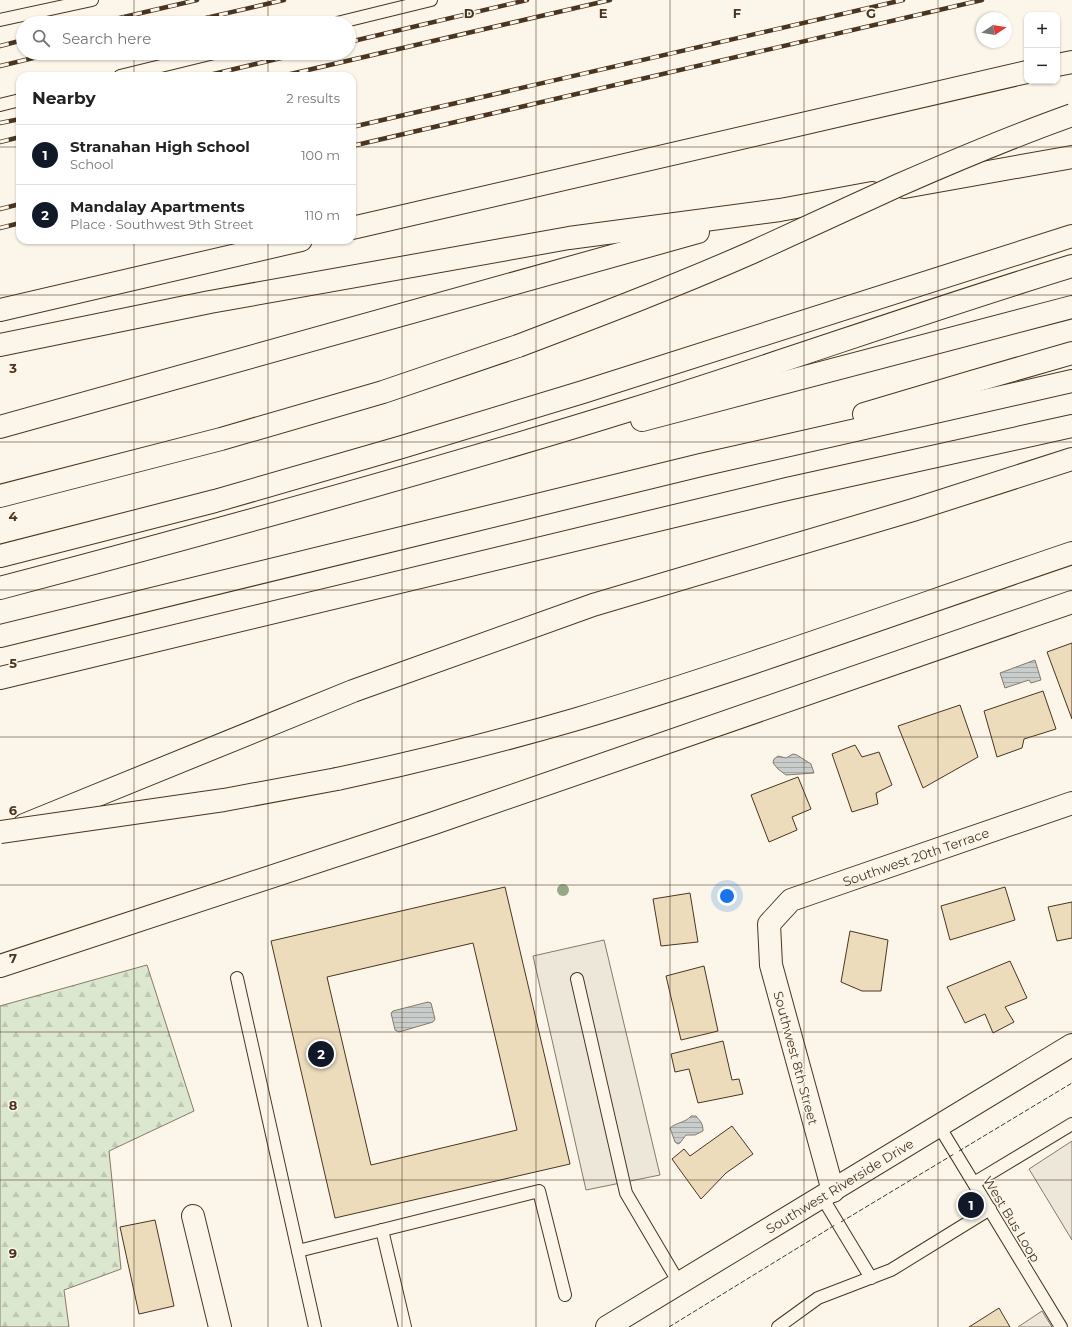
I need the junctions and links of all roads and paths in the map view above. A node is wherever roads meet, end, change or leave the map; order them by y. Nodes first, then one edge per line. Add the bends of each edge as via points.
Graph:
1 (92, 0) edge
2 (431, 0) edge
3 (18, 16) edge
4 (16, 17) edge
5 (356, 18) edge
6 (0, 20) edge
7 (185, 60) edge
8 (1072, 62) edge
9 (1060, 64) edge
10 (136, 72) edge
11 (1024, 73) edge
12 (16, 101) edge
13 (0, 105) edge
14 (1072, 115) edge
15 (1072, 156) edge
16 (780, 210) junction
17 (356, 227) edge
18 (1072, 236) edge
19 (284, 244) edge
20 (1072, 266) edge
21 (1072, 306) edge
22 (0, 310) edge
23 (0, 345) edge
24 (1072, 353) edge
25 (1072, 381) edge
26 (1072, 426) edge
27 (0, 427) edge
28 (1072, 459) edge
29 (701, 464) junction
30 (408, 476) junction
31 (0, 496) edge
32 (1072, 553) edge
33 (0, 556) edge
34 (0, 588) edge
35 (1072, 602) edge
36 (0, 636) edge
37 (0, 678) edge
38 (1072, 803) edge
39 (0, 833) edge
40 (769, 924) joint
41 (0, 966) edge
42 (237, 978) dead end
43 (576, 979) dead end
44 (1072, 1045) edge
45 (1072, 1124) edge
46 (939, 1126) junction
47 (974, 1183) junction
48 (827, 1194) junction
49 (990, 1209) junction
50 (193, 1216) dead end
51 (382, 1230) junction
52 (298, 1251) junction
53 (871, 1278) junction
54 (679, 1283) junction
55 (565, 1295) dead end
56 (616, 1324) edge
57 (220, 1327) edge
58 (315, 1327) edge
59 (405, 1327) edge
60 (778, 1327) edge
61 (1062, 1327) edge

1 - 3 lane
2 - 5 lane
4 - 6 lane
7 - 10 lane
8 - 9 main road
11 - 17 main road
12 - 13 lane
14 - 31 main road, bridge via 955,160 754,252 518,346 383,392 220,439
15 - 16 main road
16 - 23 main road via 569,238 210,302
16 - 27 main road
18 - 33 main road via 402,447 215,501
19 - 22 main road
20 - 30 main road via 633,409
21 - 30 main road via 639,421 517,459
24 - 29 main road via 974,380
25 - 29 main road
26 - 37 main road via 787,489
28 - 39 main road via 913,510 580,610 354,691
29 - 36 main road
30 - 34 main road
32 - 39 main road, bridge via 723,672 576,719 431,758 224,800
35 - 41 main road via 427,826
38 - 40 main road, Southwest 20th Terrace via 791,900
40 - 48 main road, Southwest 8th Street via 770,966
42 - 52 lane
43 - 54 lane via 626,1193
44 - 46 main road, Southwest Riverside Drive
45 - 47 lane
46 - 47 lane, West Bus Loop
46 - 48 main road, Southwest Riverside Drive
47 - 49 lane, West Bus Loop
48 - 53 lane
48 - 54 main road, Southwest Riverside Drive
49 - 53 lane via 891,1270
49 - 61 lane, West Bus Loop
50 - 57 main road
51 - 52 lane
51 - 55 lane via 539,1191
51 - 59 lane
52 - 58 lane
53 - 60 lane via 818,1298
54 - 56 main road, Southwest Riverside Drive

